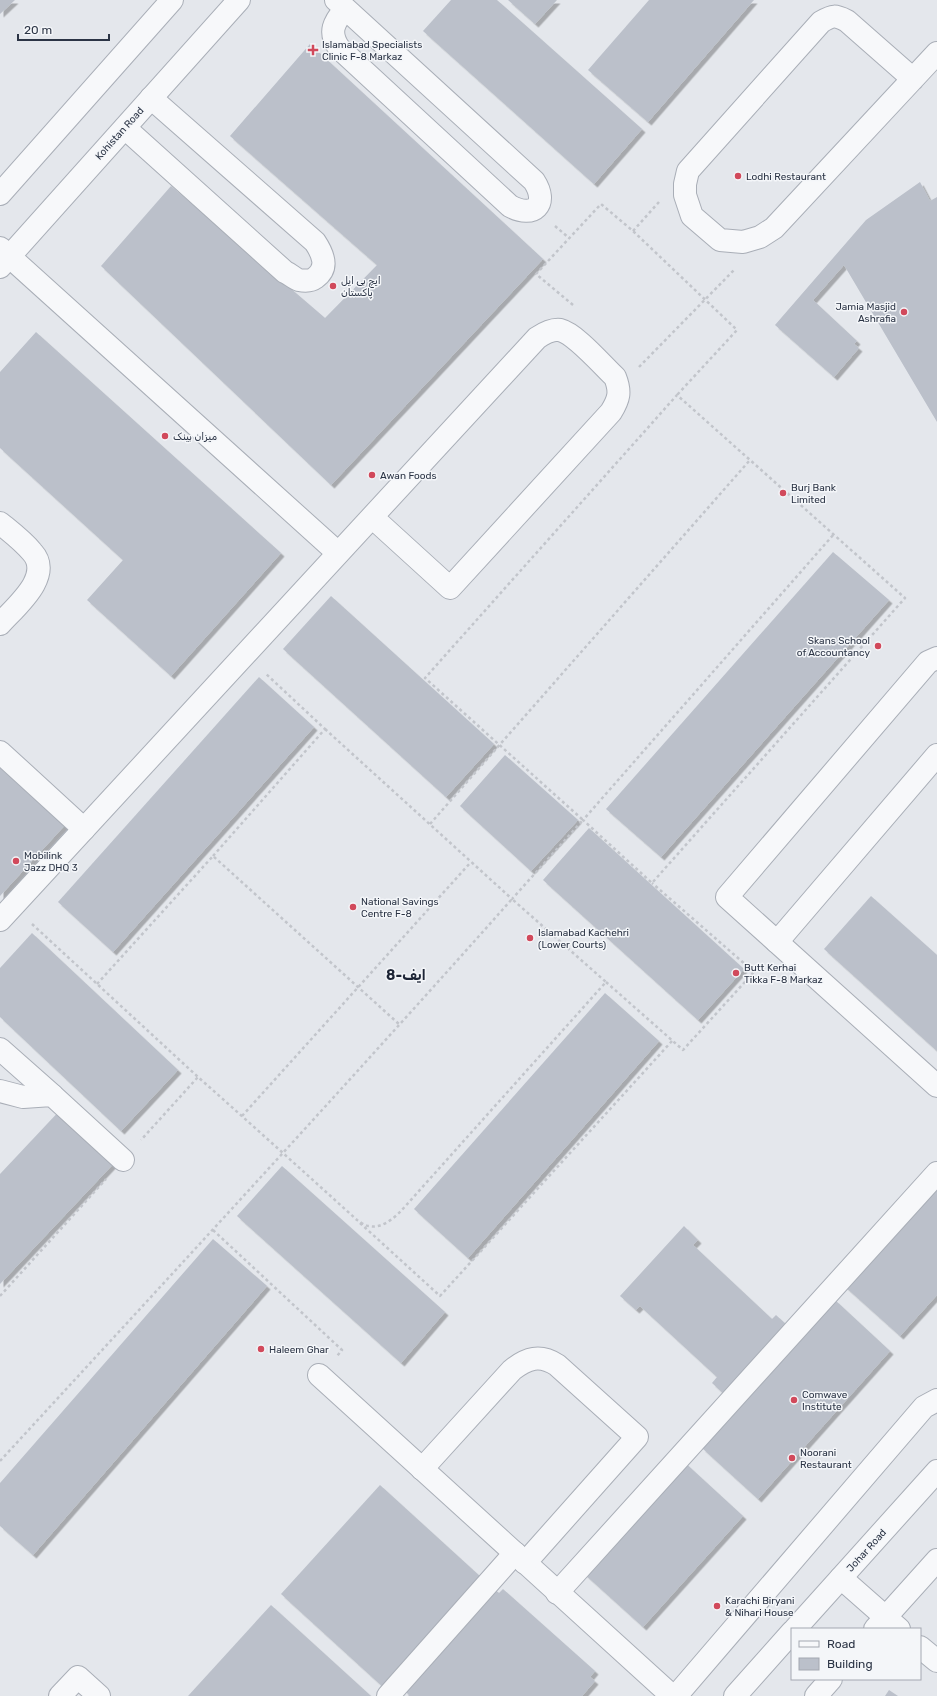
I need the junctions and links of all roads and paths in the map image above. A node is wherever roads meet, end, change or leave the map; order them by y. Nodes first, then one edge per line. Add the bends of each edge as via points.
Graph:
1 (172, 0) edge
2 (239, 0) edge
3 (341, 4) edge
4 (937, 53) edge
5 (913, 80) junction
6 (151, 98) junction
7 (124, 128) junction
8 (0, 194) edge
9 (3, 257) edge
10 (737, 267) dead end
11 (705, 300) junction
12 (574, 306) dead end
13 (633, 362) dead end
14 (639, 367) junction
15 (619, 387) junction
16 (677, 395) junction
17 (750, 460) junction
18 (372, 516) junction
19 (0, 523) edge
20 (834, 534) junction
21 (338, 553) junction
22 (0, 624) edge
23 (245, 654) junction
24 (937, 658) edge
25 (325, 729) junction
26 (500, 745) junction
27 (0, 752) edge
28 (937, 755) edge
29 (583, 820) junction
30 (430, 824) junction
31 (84, 829) junction
32 (213, 856) junction
33 (471, 862) junction
34 (652, 882) junction
35 (512, 899) junction
36 (6, 913) edge
37 (777, 942) junction
38 (606, 982) junction
39 (97, 984) junction
40 (358, 987) junction
41 (400, 1025) junction
42 (672, 1041) junction
43 (0, 1049) edge
44 (198, 1077) dead end
45 (937, 1086) edge
46 (0, 1091) edge
47 (52, 1095) junction
48 (242, 1116) dead end
49 (283, 1153) junction
50 (123, 1160) dead end
51 (937, 1173) edge
52 (357, 1220) junction
53 (213, 1230) junction
54 (319, 1375) joint
55 (937, 1400) edge
56 (0, 1461) edge
57 (422, 1469) junction
58 (937, 1471) edge
59 (520, 1558) junction
60 (937, 1560) edge
61 (841, 1578) junction
62 (557, 1593) junction
63 (887, 1625) edge
64 (796, 1628) edge
65 (791, 1633) edge
66 (921, 1647) edge
67 (937, 1661) edge
68 (830, 1680) edge
69 (60, 1696) edge
70 (99, 1696) edge
71 (388, 1696) edge
72 (672, 1696) edge
73 (676, 1696) edge
74 (735, 1696) edge
75 (816, 1696) edge

1 - 8 street
2 - 6 street, Kohistan Road
3 - 3 street via 534,181 540,189 536,207 528,212 510,206 339,48 333,40 333,29
4 - 5 street
5 - 5 street via 774,228 760,237 743,242 720,240 692,216 685,195 688,171 822,22 830,17 838,16 847,20
6 - 7 street, Kohistan Road
6 - 7 street via 314,242 322,253 324,264 321,274 312,280 299,280 285,272
7 - 9 street, Kohistan Road
9 - 21 street
10 - 11 path
11 - 12 path via 633,231 600,204 536,274
11 - 14 path
11 - 16 path via 738,330
13 - 14 path
14 - 15 path
15 - 18 street via 615,377 572,334 559,330 545,333 537,338
15 - 18 street via 618,401 611,412 450,588
16 - 17 path
16 - 26 path via 425,678
17 - 20 path
17 - 26 path
18 - 21 street
19 - 22 street via 33,553 39,564 38,576 33,587
20 - 29 path
20 - 34 path via 905,598
21 - 23 street
23 - 25 path
23 - 31 street
24 - 37 street via 928,662 727,896
25 - 30 path
25 - 32 path
26 - 29 path
26 - 30 path
27 - 31 street
28 - 37 street
29 - 34 path
29 - 35 path
30 - 33 path
31 - 36 street
32 - 39 path
32 - 40 path
33 - 35 path
33 - 40 path
34 - 42 path via 754,972 683,1050
35 - 38 path
35 - 41 path
36 - 39 path
37 - 45 street
38 - 42 path
38 - 52 path via 401,1211 380,1225 368,1226
39 - 44 path
40 - 41 path
40 - 48 path
41 - 49 path
42 - 52 path via 440,1296
43 - 47 street
46 - 47 street via 23,1097
47 - 50 street
49 - 52 path
49 - 53 path
51 - 62 street
53 - 54 path via 342,1350
53 - 56 path
54 - 57 street
55 - 73 street via 924,1407
57 - 59 street
57 - 59 street via 512,1370 521,1362 533,1359 548,1359 557,1365 637,1437
58 - 61 street, Johar Road
59 - 62 street
59 - 71 street
60 - 63 street
61 - 63 street
61 - 64 street, Johar Road
62 - 72 street
65 - 74 street
66 - 67 street
68 - 75 street
69 - 70 street via 78,1677

